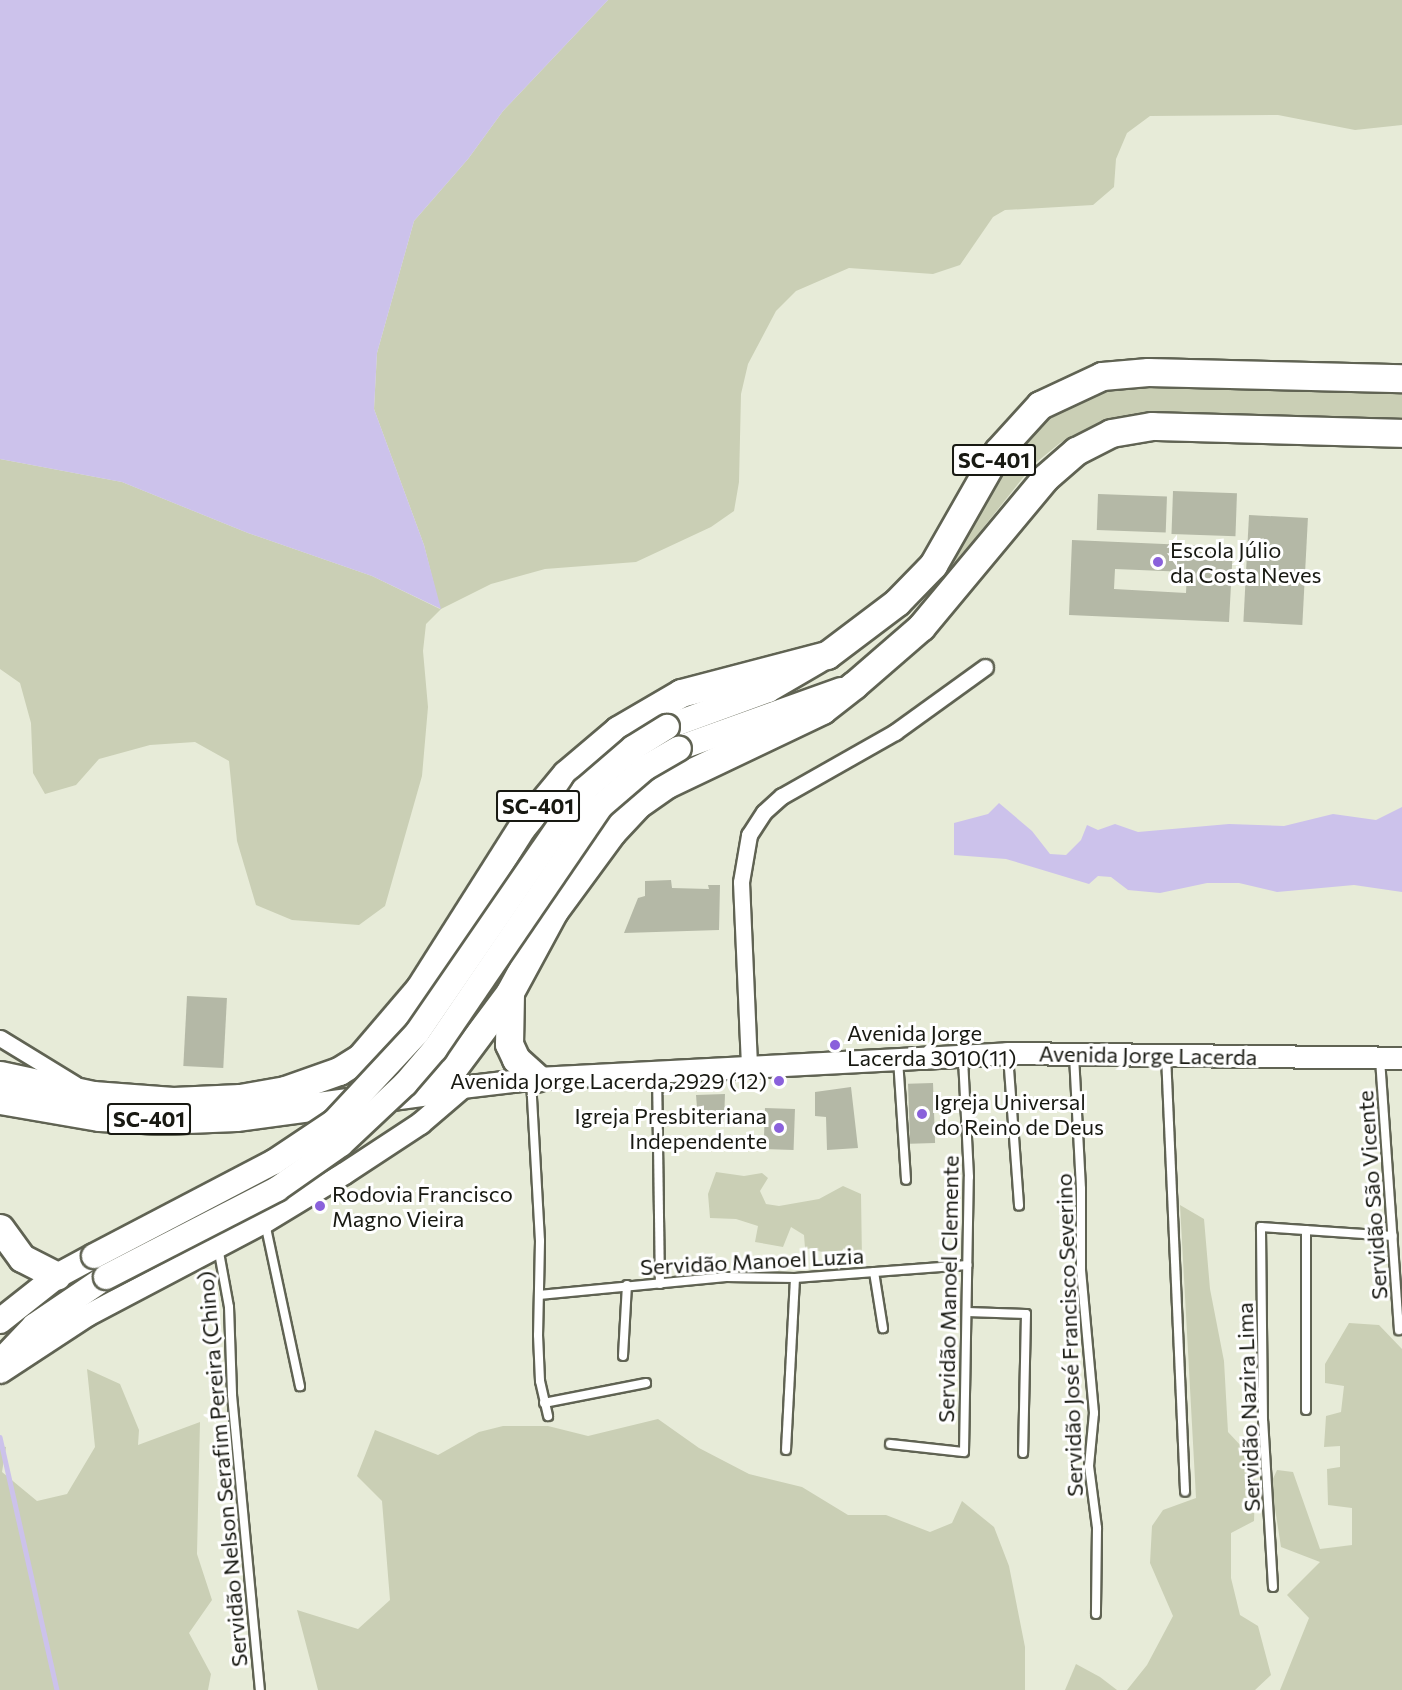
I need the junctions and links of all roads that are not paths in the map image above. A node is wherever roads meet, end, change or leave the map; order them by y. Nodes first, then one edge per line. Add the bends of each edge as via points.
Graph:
1 (1402, 378) edge
2 (1402, 433) edge
3 (827, 655) junction
4 (985, 667) dead end
5 (854, 685) junction
6 (510, 992) junction
7 (0, 1038) edge
8 (1007, 1053) junction
9 (1074, 1053) junction
10 (1166, 1054) junction
11 (963, 1055) junction
12 (898, 1058) junction
13 (1380, 1058) junction
14 (1402, 1058) edge
15 (749, 1065) junction
16 (657, 1070) junction
17 (0, 1075) edge
18 (534, 1078) junction
19 (462, 1087) junction
20 (428, 1091) junction
21 (93, 1095) junction
22 (0, 1100) edge
23 (906, 1180) dead end
24 (1019, 1206) dead end
25 (265, 1221) junction
26 (0, 1228) edge
27 (1306, 1230) junction
28 (1392, 1236) junction
29 (217, 1245) junction
30 (968, 1265) junction
31 (100, 1267) junction
32 (874, 1272) junction
33 (57, 1276) junction
34 (795, 1278) junction
35 (660, 1284) junction
36 (627, 1285) junction
37 (539, 1295) junction
38 (967, 1312) junction
39 (0, 1321) edge
40 (883, 1328) dead end
41 (1400, 1330) dead end
42 (623, 1356) dead end
43 (0, 1362) edge
44 (0, 1372) edge
45 (646, 1383) dead end
46 (300, 1386) dead end
47 (543, 1403) junction
48 (1306, 1410) dead end
49 (548, 1416) dead end
50 (890, 1444) dead end
51 (786, 1450) dead end
52 (1023, 1454) dead end
53 (1185, 1492) dead end
54 (1273, 1587) dead end
55 (1096, 1614) dead end
56 (260, 1690) edge

1 - 3 highway, SC-401 via 1148,372 1102,376 1059,393 1025,418 998,451 960,522 916,584
2 - 5 highway, SC-401 via 1152,426 1092,441 1061,462 921,627
3 - 21 highway, SC-401 via 681,693 593,749 522,827 418,989 366,1052 339,1071 285,1090 240,1098 172,1101
3 - 31 main road, bridge via 768,690 667,727 633,748 584,790 417,1033 334,1122
4 - 15 street via 896,732 782,796 764,812 749,835 741,882
5 - 6 highway, SC-401 via 822,711 667,784 638,805 612,832 554,911
5 - 31 main road, bridge via 679,748 645,768 601,806 435,1049 405,1084 341,1144 277,1188
6 - 18 highway via 509,1044 516,1059
6 - 20 highway, SC-401 via 443,1082
7 - 21 street
8 - 9 main road, Avenida Jorge Lacerda
8 - 11 main road, Avenida Jorge Lacerda
8 - 24 lane
9 - 10 main road, Avenida Jorge Lacerda
9 - 55 lane, Servidão José Francisco Severino via 1081,1270 1094,1413 1089,1466 1097,1528
10 - 13 main road, Avenida Jorge Lacerda
10 - 53 lane
11 - 12 main road, Avenida Jorge Lacerda
11 - 30 lane, Servidão Manoel Clemente via 968,1138
12 - 15 main road, Avenida Jorge Lacerda
12 - 23 lane
13 - 14 main road, Avenida Jorge Lacerda
13 - 28 lane, Servidão São Vicente
15 - 16 main road, Avenida Jorge Lacerda
16 - 18 main road, Avenida Jorge Lacerda
16 - 35 lane
17 - 21 highway, SC-401
18 - 19 main road, Avenida Jorge Lacerda
18 - 37 lane
19 - 20 main road, Avenida Jorge Lacerda
19 - 25 main road via 420,1123
20 - 22 highway, SC-401 via 236,1117 163,1120 99,1117
25 - 29 main road
25 - 46 lane
26 - 33 highway via 22,1258
27 - 28 lane
27 - 48 lane
27 - 54 lane, Servidão Nazira Lima via 1261,1227 1263,1421
28 - 41 lane, Servidão São Vicente
29 - 44 main road via 87,1315
29 - 56 lane, Servidão Nelson Serafim Pereira (Chino) via 229,1307 232,1395
30 - 32 lane, Servidão Manoel Luzia
30 - 38 lane, Servidão Manoel Clemente
31 - 33 main road
31 - 43 main road
32 - 34 lane, Servidão Manoel Luzia
32 - 40 lane
33 - 39 main road
34 - 35 lane, Servidão Manoel Luzia via 726,1277
34 - 51 lane
35 - 36 lane, Servidão Manoel Luzia
36 - 37 lane, Servidão Manoel Luzia
36 - 42 lane
37 - 47 lane
38 - 50 lane, Servidão Manoel Clemente via 964,1452
38 - 52 lane via 1026,1314
45 - 47 lane
47 - 49 lane

